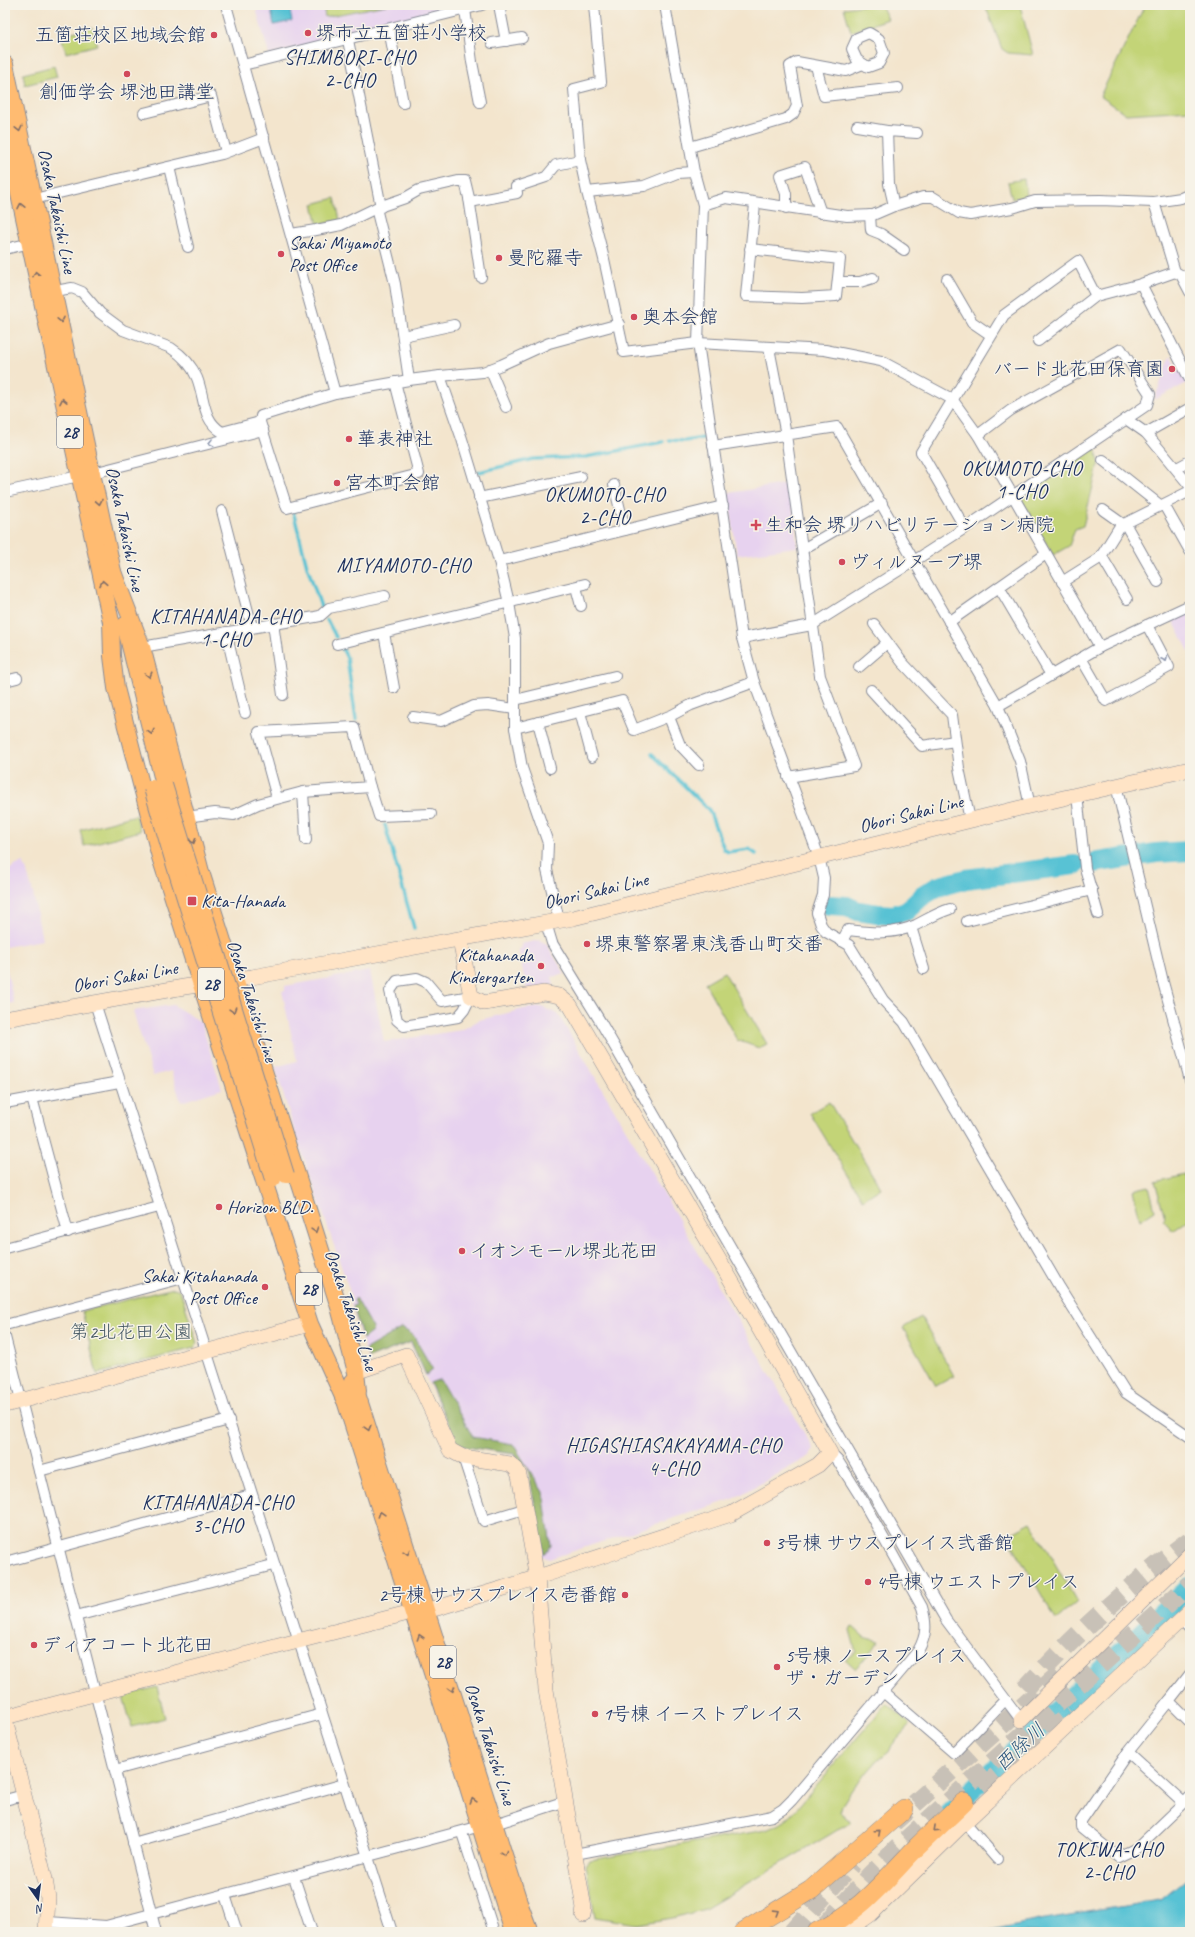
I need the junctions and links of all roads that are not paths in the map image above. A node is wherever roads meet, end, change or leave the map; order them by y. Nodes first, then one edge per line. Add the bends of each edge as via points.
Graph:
1 (226, 5) edge
2 (482, 5) edge
3 (499, 5) edge
4 (594, 5) edge
5 (665, 5) edge
6 (461, 8) edge
7 (389, 29) junction
8 (522, 38) dead end
9 (348, 40) junction
10 (506, 41) junction
11 (492, 43) dead end
12 (5, 64) edge
13 (863, 64) dead end
14 (243, 65) junction
15 (816, 66) junction
16 (898, 88) dead end
17 (480, 102) dead end
18 (403, 103) dead end
19 (144, 113) dead end
20 (857, 126) dead end
21 (5, 129) edge
22 (887, 131) junction
23 (917, 133) dead end
24 (264, 138) junction
25 (690, 147) junction
26 (226, 152) junction
27 (580, 160) junction
28 (170, 167) junction
29 (694, 172) junction
30 (587, 192) junction
31 (1190, 194) edge
32 (469, 198) junction
33 (34, 199) junction
34 (1154, 202) junction
35 (703, 204) junction
36 (755, 204) junction
37 (894, 206) junction
38 (378, 207) junction
39 (786, 208) junction
40 (821, 213) junction
41 (870, 215) junction
42 (291, 234) junction
43 (36, 242) junction
44 (188, 247) dead end
45 (5, 249) edge
46 (750, 249) junction
47 (904, 250) dead end
48 (1175, 272) junction
49 (481, 277) dead end
50 (873, 278) dead end
51 (947, 279) dead end
52 (838, 282) junction
53 (1141, 284) junction
54 (55, 291) junction
55 (1190, 292) edge
56 (1096, 296) junction
57 (619, 324) junction
58 (454, 325) dead end
59 (991, 335) junction
60 (403, 336) junction
61 (1038, 341) dead end
62 (698, 343) junction
63 (769, 348) junction
64 (490, 369) junction
65 (440, 376) junction
66 (409, 380) junction
67 (1190, 380) edge
68 (395, 382) junction
69 (335, 393) junction
70 (952, 399) junction
71 (506, 407) dead end
72 (1190, 408) edge
73 (1126, 419) junction
74 (261, 426) junction
75 (1146, 432) junction
76 (978, 435) junction
77 (786, 436) junction
78 (713, 446) junction
79 (1103, 460) dead end
80 (1190, 461) edge
81 (1177, 468) junction
82 (87, 475) junction
83 (581, 477) dead end
84 (614, 485) dead end
85 (1190, 486) edge
86 (1190, 491) edge
87 (5, 492) edge
88 (1012, 496) junction
89 (479, 498) junction
90 (882, 503) junction
91 (723, 506) junction
92 (1162, 506) junction
93 (1103, 510) dead end
94 (222, 511) dead end
95 (1123, 525) junction
96 (965, 528) junction
97 (625, 530) junction
98 (803, 549) junction
99 (1190, 551) edge
100 (1046, 554) junction
101 (1101, 555) junction
102 (500, 561) junction
103 (914, 561) junction
104 (113, 572) junction
105 (1062, 582) junction
106 (1158, 582) dead end
107 (999, 587) junction
108 (385, 596) dead end
109 (1127, 599) dead end
110 (509, 603) junction
111 (1190, 604) edge
112 (581, 606) dead end
113 (110, 621) junction
114 (949, 622) junction
115 (273, 624) junction
116 (874, 624) dead end
117 (812, 625) junction
118 (1147, 625) junction
119 (252, 627) junction
120 (226, 632) junction
121 (384, 633) junction
122 (742, 638) junction
123 (887, 642) junction
124 (337, 644) dead end
125 (142, 647) junction
126 (1100, 647) junction
127 (1081, 658) junction
128 (859, 668) dead end
129 (615, 676) dead end
130 (1051, 676) junction
131 (17, 678) dead end
132 (5, 682) edge
133 (754, 682) junction
134 (394, 688) dead end
135 (871, 690) dead end
136 (283, 695) dead end
137 (515, 704) junction
138 (998, 706) junction
139 (580, 712) junction
140 (245, 713) dead end
141 (413, 717) dead end
142 (669, 717) junction
143 (538, 722) junction
144 (515, 728) junction
145 (955, 740) junction
146 (592, 757) dead end
147 (699, 766) dead end
148 (550, 768) dead end
149 (1190, 769) edge
150 (788, 777) junction
151 (1116, 785) junction
152 (158, 786) junction
153 (370, 787) junction
154 (302, 792) junction
155 (1076, 795) junction
156 (277, 798) junction
157 (1030, 806) junction
158 (431, 814) dead end
159 (186, 817) junction
160 (970, 820) junction
161 (306, 840) dead end
162 (819, 857) junction
163 (1092, 890) junction
164 (950, 909) dead end
165 (1098, 914) dead end
166 (967, 921) dead end
167 (552, 922) junction
168 (911, 927) junction
169 (460, 939) junction
170 (842, 941) junction
171 (924, 969) dead end
172 (235, 979) junction
173 (200, 984) junction
174 (471, 996) junction
175 (95, 1003) junction
176 (5, 1019) edge
177 (1190, 1080) edge
178 (119, 1082) junction
179 (32, 1098) junction
180 (5, 1103) edge
181 (159, 1207) junction
182 (68, 1232) junction
183 (5, 1248) edge
184 (183, 1278) junction
185 (310, 1324) junction
186 (5, 1325) edge
187 (5, 1337) edge
188 (207, 1350) junction
189 (356, 1372) junction
190 (351, 1395) junction
191 (21, 1400) junction
192 (5, 1404) edge
193 (229, 1420) junction
194 (1190, 1437) edge
195 (830, 1453) junction
196 (463, 1457) junction
197 (39, 1471) junction
198 (252, 1495) junction
199 (524, 1509) junction
200 (58, 1548) junction
201 (1190, 1554) edge
202 (5, 1562) edge
203 (273, 1565) junction
204 (537, 1578) junction
205 (419, 1611) junction
206 (76, 1616) junction
207 (1187, 1620) edge
208 (298, 1641) junction
209 (1190, 1674) edge
210 (882, 1691) junction
211 (96, 1693) junction
212 (1005, 1700) junction
213 (1169, 1701) junction
214 (322, 1714) junction
215 (5, 1718) edge
216 (1021, 1720) joint
217 (1190, 1722) edge
218 (1128, 1752) junction
219 (115, 1770) junction
220 (344, 1784) junction
221 (24, 1795) junction
222 (5, 1800) edge
223 (1187, 1800) edge
224 (566, 1801) junction
225 (964, 1802) dead end
226 (904, 1809) tunnel mouth
227 (965, 1822) junction
228 (488, 1826) junction
229 (462, 1833) junction
230 (133, 1843) junction
231 (575, 1854) junction
232 (368, 1857) junction
233 (997, 1859) dead end
234 (294, 1876) junction
235 (225, 1895) junction
236 (152, 1914) junction
237 (583, 1916) dead end
238 (47, 1927) edge
239 (156, 1932) edge
240 (237, 1932) edge
241 (312, 1932) edge
242 (392, 1932) edge
243 (494, 1932) edge
244 (513, 1932) edge
245 (530, 1932) edge
246 (743, 1932) edge
247 (817, 1932) edge
248 (845, 1932) edge

1 - 14 street
2 - 6 street
3 - 10 street
4 - 27 street via 601,82 574,89
5 - 25 street
6 - 7 street
6 - 17 street
7 - 9 street
7 - 18 street
8 - 10 street
9 - 14 street
9 - 38 street
10 - 11 street
12 -> 33 main road, Osaka Takaishi Line / 28
13 - 15 street via 846,71
14 - 24 street
15 - 16 street via 824,96
15 - 25 street via 797,62 790,66 797,106 793,114 786,119
19 - 26 street via 211,96
20 - 22 street
43 -> 21 main road, Osaka Takaishi Line / 28
22 - 23 street
22 - 37 street via 889,184
24 - 26 street
24 - 42 street
25 - 29 street
26 - 28 street
27 - 30 street
27 - 32 street via 556,165 546,178 516,187 517,193 470,202
28 - 33 street
28 - 44 street
29 - 30 street via 677,173 644,186
29 - 35 street
30 - 57 street
31 - 34 street
32 - 38 street via 465,182 458,181 419,190 406,198
32 - 49 street
33 - 43 main road, Osaka Takaishi Line / 28
34 - 37 street via 1035,201 1012,208 970,215 959,213 933,197 923,196
34 - 48 street
35 - 36 street via 726,198
35 - 62 street
36 - 39 street
36 - 46 street
37 - 41 street
38 - 42 street via 341,224
38 - 60 street via 395,284
39 - 40 street
39 - 40 street via 786,194 780,175 805,167
40 - 41 street
41 - 47 street via 871,230
42 - 69 street
43 - 45 street
43 - 54 main road, Osaka Takaishi Line / 28
82 -> 43 main road, Osaka Takaishi Line / 28
46 - 52 street via 840,259
46 - 52 street via 746,296 836,296
48 - 53 street
48 - 55 street via 1181,275
50 - 52 street via 860,282
51 - 59 street via 972,322
53 - 56 street
53 - 67 street
54 - 74 street via 72,288 82,292 100,313 123,330 178,353 197,377 209,422 215,428 222,432
54 -> 82 main road, Osaka Takaishi Line / 28
56 - 59 street via 1078,261 1004,315
56 - 61 street
57 - 62 street via 624,352
57 - 64 street via 550,343
58 - 60 street
59 - 70 street
60 - 66 street
62 - 63 street
62 - 78 street
63 - 70 street via 826,350 881,361
63 - 77 street
64 - 65 street via 483,372
64 - 71 street
65 - 66 street
65 - 89 street
66 - 68 street
68 - 69 street
68 - 74 street via 419,474 287,508
69 - 74 street via 261,416
70 - 76 street
70 - 96 street via 921,452
72 - 75 street
73 - 75 street
73 - 76 street via 1146,405 1150,394 1121,349 1011,410
73 - 88 street
74 -> 82 street
75 - 81 street
76 - 88 street
77 - 78 street
77 - 90 street via 837,427
77 - 98 street
78 - 91 street
79 - 92 street
80 - 81 street
81 - 85 street
82 - 87 street
82 -> 104 main road, Osaka Takaishi Line / 28
113 -> 82 main road, Osaka Takaishi Line / 28
83 - 89 street
84 - 97 street
86 - 92 street
88 - 96 street
88 - 100 street
89 - 102 street
90 - 98 street
90 - 103 street
91 - 97 street
91 - 122 street
92 - 95 street
92 - 99 street
93 - 95 street
94 - 119 street
95 - 101 street
95 - 106 street via 1127,527
96 - 103 street
97 - 102 street
98 - 117 street
100 - 105 street
100 - 107 street
101 - 105 street
101 - 109 street
102 - 110 street
103 - 114 street
103 - 117 street
104 - 125 main road
104 -> 152 main road, Osaka Takaishi Line / 28
105 - 126 street
107 - 114 street
107 - 130 street
108 - 115 street via 329,608 320,616
110 - 112 street via 581,586
110 - 121 street
110 - 137 street via 514,638
111 - 118 street
113 - 152 main road, Osaka Takaishi Line / 28
113 - 173 main road via 116,688 160,857
114 - 138 street
115 - 119 street
115 - 136 street
116 - 123 street
117 - 122 street
117 - 150 street via 820,676 854,766
118 - 126 street
118 -> 127 street via 1169,667 1106,701
119 - 120 street
120 - 125 street
120 - 140 street
121 - 124 street
121 - 134 street
122 - 133 street
123 - 128 street
123 - 145 street via 902,662 952,715
125 -> 159 main road
126 - 127 street
127 - 130 street
129 - 137 street
130 - 138 street
131 - 132 street
133 - 142 street via 691,705
133 - 150 street
135 - 145 street via 922,746
137 - 141 street via 474,706 441,720
137 - 144 street
138 - 157 street via 1020,761
139 - 142 street via 622,701 634,730
139 - 143 street
139 - 146 street
142 - 147 street via 680,745
143 - 144 street
143 - 148 street
144 - 167 street via 522,768 548,843 547,870
145 - 160 street
149 - 151 street, Obori Sakai Line
150 - 162 street
151 - 155 street, Obori Sakai Line
151 - 177 street via 1163,982
152 - 190 main road, Osaka Takaishi Line / 28, bridge via 174,866
153 - 154 street
153 - 156 street via 354,727 259,732
153 - 158 street via 379,816
154 - 156 street
154 - 161 street
155 - 157 street, Obori Sakai Line
155 - 163 street via 1085,868
156 - 159 street via 234,815 215,813
157 - 160 street, Obori Sakai Line
159 -> 172 main road
160 - 162 street, Obori Sakai Line
162 - 167 street, Obori Sakai Line
162 - 170 street via 824,878 818,913 821,925 826,932
163 - 165 street
163 - 166 street
164 - 168 street
167 - 169 street, Obori Sakai Line
167 - 212 street via 552,943 946,1620
168 - 170 street via 893,932 870,933 848,930
168 - 171 street
169 - 172 street, Obori Sakai Line
169 - 174 street
170 - 194 street via 849,945 883,1000 904,1022 1060,1288 1126,1392
172 - 173 street, Obori Sakai Line
172 -> 189 main road via 340,1307
173 - 175 street, Obori Sakai Line
173 - 185 main road
174 - 174 street via 458,1017 404,1026 397,1020 390,991 397,981 417,978 426,982 442,1001
174 - 195 street via 484,1003 544,993 559,996 570,1005
175 - 176 street, Obori Sakai Line
175 - 178 street
178 - 179 street
178 - 181 street
179 - 180 street
179 - 182 street
181 - 182 street
181 - 184 street
182 - 183 street
184 - 186 street
184 - 188 street
185 - 188 street
185 - 190 main road
187 - 191 street
188 - 191 street
188 - 193 street
189 - 190 main road
189 - 196 street via 406,1355 447,1446 454,1454
190 - 205 main road, Osaka Takaishi Line / 28
191 - 192 street
191 - 197 street
193 - 197 street
193 - 198 street
195 - 204 street via 818,1465 731,1514
195 - 210 street via 860,1496 918,1598 926,1623 926,1634 918,1651
196 - 199 street via 510,1464 516,1469
196 - 199 street via 484,1521
197 - 200 street
198 - 200 street
198 - 203 street
199 - 204 street
200 - 202 street
200 - 206 street
201 - 216 street
203 - 206 street
203 - 208 street
204 - 205 street
204 - 224 street via 546,1690
205 - 208 street
205 - 228 main road, Osaka Takaishi Line / 28
206 - 211 street
207 - 227 street
208 - 211 street
208 - 214 street
209 - 213 street
210 - 212 street via 954,1753
210 - 231 street via 792,1800 772,1816
211 - 215 street
211 - 219 street
212 - 216 street
213 - 217 street
213 - 218 street
214 - 219 street
214 - 220 street
215 - 221 street
218 - 223 street
218 - 223 street via 1081,1822 1081,1827 1118,1857 1137,1848
219 - 230 street
220 - 230 street
220 - 232 street
221 - 222 street
221 - 238 street via 46,1879
224 - 228 street
224 - 231 street
225 -> 247 highway via 871,1895 837,1922
246 -> 226 highway via 811,1890
227 - 233 street
227 - 248 street via 871,1914
228 - 229 street
228 - 244 main road, Osaka Takaishi Line / 28
228 -> 245 main road, Osaka Takaishi Line / 28
229 - 232 street
229 - 243 street
230 - 236 street
231 - 237 street via 584,1908
232 - 234 street
232 - 242 street
234 - 235 street
234 - 241 street
235 - 236 street
235 - 240 street
236 - 238 street via 106,1926
236 - 239 street

